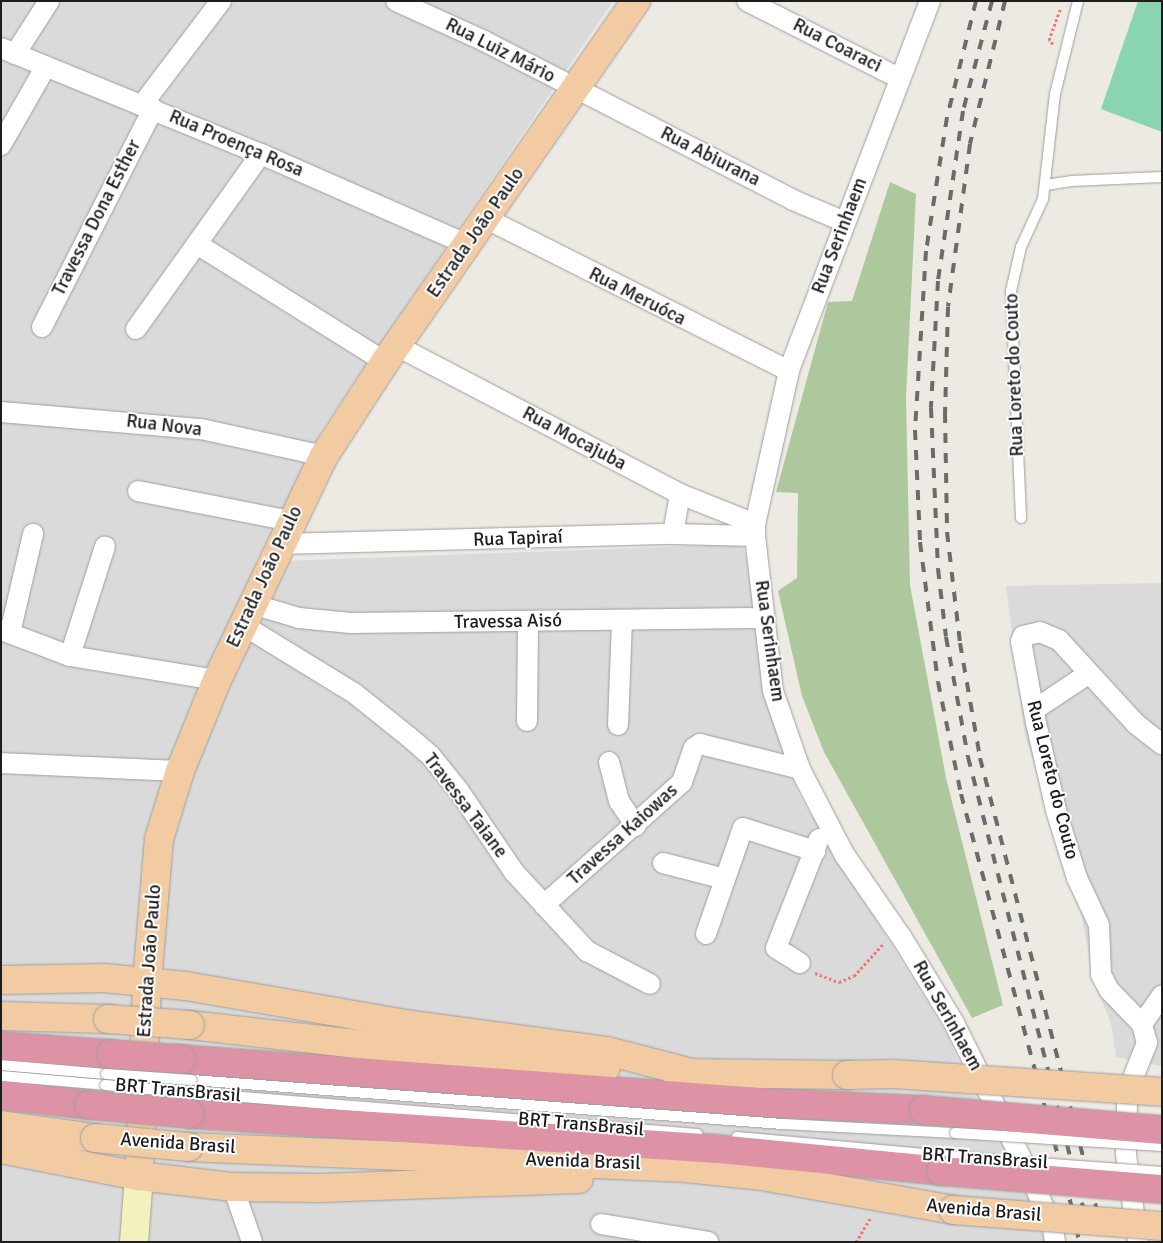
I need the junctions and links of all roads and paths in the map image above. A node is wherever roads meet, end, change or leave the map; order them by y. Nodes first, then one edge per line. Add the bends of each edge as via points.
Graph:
1 (221, 1) edge
2 (396, 1) edge
3 (636, 1) edge
4 (748, 1) edge
5 (930, 1) edge
6 (1078, 1) edge
7 (46, 2) edge
8 (8, 51) edge
9 (45, 68) junction
10 (899, 78) junction
11 (576, 89) junction
12 (147, 107) junction
13 (1, 145) edge
14 (261, 154) junction
15 (1162, 177) edge
16 (1046, 185) junction
17 (487, 219) junction
18 (845, 222) junction
19 (197, 244) junction
20 (468, 244) junction
21 (42, 327) dead end
22 (136, 329) dead end
23 (391, 354) junction
24 (789, 371) junction
25 (1, 412) edge
26 (324, 456) junction
27 (138, 491) dead end
28 (680, 494) junction
29 (1021, 518) dead end
30 (755, 530) junction
31 (286, 532) junction
32 (33, 534) dead end
33 (673, 534) junction
34 (105, 546) dead end
35 (248, 615) junction
36 (765, 618) junction
37 (622, 620) junction
38 (528, 622) junction
39 (6, 631) edge
40 (70, 656) junction
41 (1088, 674) junction
42 (217, 680) junction
43 (1034, 710) junction
44 (527, 721) dead end
45 (618, 725) dead end
46 (1162, 744) edge
47 (609, 762) dead end
48 (1, 763) edge
49 (800, 769) junction
50 (180, 771) junction
51 (825, 820) junction
52 (636, 826) junction
53 (815, 851) junction
54 (663, 863) dead end
55 (725, 880) junction
56 (544, 905) junction
57 (896, 930) junction
58 (706, 934) dead end
59 (800, 963) joint
60 (1, 980) edge
61 (147, 982) junction
62 (650, 984) dead end
63 (1162, 995) edge
64 (1, 1016) edge
65 (1150, 1039) edge
66 (1, 1046) edge
67 (1, 1065) edge
68 (187, 1070) junction
69 (695, 1074) junction
70 (1, 1076) edge
71 (103, 1080) junction
72 (1162, 1092) edge
73 (1, 1095) edge
74 (191, 1104) junction
75 (1, 1125) edge
76 (1162, 1130) edge
77 (710, 1135) dead end
78 (730, 1137) dead end
79 (1162, 1146) edge
80 (1, 1149) edge
81 (948, 1164) junction
82 (723, 1171) junction
83 (1162, 1172) edge
84 (139, 1176) junction
85 (233, 1187) junction
86 (1162, 1189) edge
87 (881, 1199) junction
88 (600, 1224) dead end
89 (1162, 1226) edge
90 (134, 1242) edge
91 (252, 1242) edge
92 (708, 1242) edge
93 (856, 1242) edge
94 (1055, 1242) edge
95 (1138, 1242) edge

1 - 12 street, Travessa Dona Esther
2 - 11 street, Rua Luiz Mário
3 - 11 main road, Estrada João Paulo
4 - 10 street, Rua Coaraci
5 - 10 street, Rua Serinhaem
6 - 16 lane, Rua Loreto do Couto via 1055,94
7 - 8 street
8 - 9 street, Rua Proença Rosa
9 - 12 street, Rua Proença Rosa
9 - 13 street
10 - 18 street, Rua Serinhaem
11 - 17 main road, Estrada João Paulo
11 - 18 street, Rua Abiurana via 793,200
12 - 14 street, Rua Proença Rosa
12 - 21 street, Travessa Dona Esther
14 - 19 street
14 - 20 street, Rua Proença Rosa
15 - 16 lane
16 - 29 lane, Rua Loreto do Couto via 1036,218 1022,247 1011,291
17 - 20 main road, Estrada João Paulo
17 - 24 street, Rua Meruóca
18 - 24 street, Rua Serinhaem
19 - 22 street
19 - 23 street, Rua Mocajuba
20 - 23 main road, Estrada João Paulo
23 - 26 main road, Estrada João Paulo
23 - 28 street, Rua Mocajuba
24 - 30 street, Rua Serinhaem
25 - 26 street, Rua Nova via 201,430
26 - 31 main road, Estrada João Paulo
27 - 31 street, Rua Tapiraí
28 - 30 street, Rua Mocajuba
28 - 33 street
30 - 33 street, Rua Tapiraí
30 - 36 street, Rua Serinhaem
31 - 33 street, Rua Tapiraí
31 - 35 main road, Estrada João Paulo
32 - 39 street
34 - 40 street
35 - 38 street, Travessa Aisó via 327,622
35 - 42 main road, Estrada João Paulo
35 - 56 street, Travessa Taiane via 354,693 430,755 459,791 514,872
36 - 37 street, Travessa Aisó
36 - 49 street, Rua Serinhaem via 773,691
37 - 38 street, Travessa Aisó
37 - 45 street
38 - 44 street
39 - 40 street
40 - 42 street
41 - 43 street
41 - 43 street, Rua Loreto do Couto via 1059,640 1040,632 1028,633 1021,641
41 - 46 street via 1136,724
42 - 50 main road, Estrada João Paulo
43 - 65 street, Rua Loreto do Couto via 1068,852 1099,925 1101,974 1109,990
47 - 52 street via 619,801
48 - 50 street
49 - 51 street, Rua Serinhaem
49 - 52 street, Travessa Kaiowas via 700,744 694,748 682,782
50 - 61 main road, Estrada João Paulo via 159,839
51 - 53 street
51 - 57 street, Rua Serinhaem
52 - 56 street, Travessa Kaiowas
53 - 55 street via 743,828
53 - 59 street via 776,948
54 - 55 street
55 - 58 street
56 - 62 street, Travessa Taiane via 588,951
57 - 59 path via 854,976 839,982 822,978
57 - 94 street, Rua Serinhaem via 954,1022 1033,1182 1053,1229
60 - 61 main road via 65,978
61 - 69 main road via 232,993 459,1032 607,1051
61 - 84 main road, Estrada João Paulo
63 - 65 street
64 - 69 main road, bridge via 190,1025 488,1058
65 - 95 street via 1128,1090 1126,1104 1126,1154
66 - 71 highway, Avenida Brasil
67 - 71 lane, BRT TransBrasil
68 - 71 highway, Avenida Brasil, bridge
68 - 76 highway, Avenida Brasil, bridge via 924,1110
68 - 79 lane, BRT TransBrasil, bridge via 783,1124
69 - 72 main road, bridge via 893,1074
70 - 71 lane, BRT TransBrasil
71 - 73 highway, Avenida Brasil
71 - 74 highway, Avenida Brasil, bridge
74 - 77 lane, BRT TransBrasil
74 - 81 highway, Avenida Brasil via 699,1148
75 - 82 main road, Avenida Brasil, bridge via 190,1147 638,1164
78 - 81 lane, BRT TransBrasil
80 - 84 main road
81 - 83 lane, BRT TransBrasil, bridge
81 - 86 highway, Avenida Brasil, bridge
82 - 85 main road via 619,1179 320,1188
82 - 87 main road, Avenida Brasil
84 - 85 main road
84 - 90 main road, Estrada João Paulo
85 - 91 street
87 - 89 main road, Avenida Brasil, bridge via 953,1210
87 - 93 path
88 - 92 street

